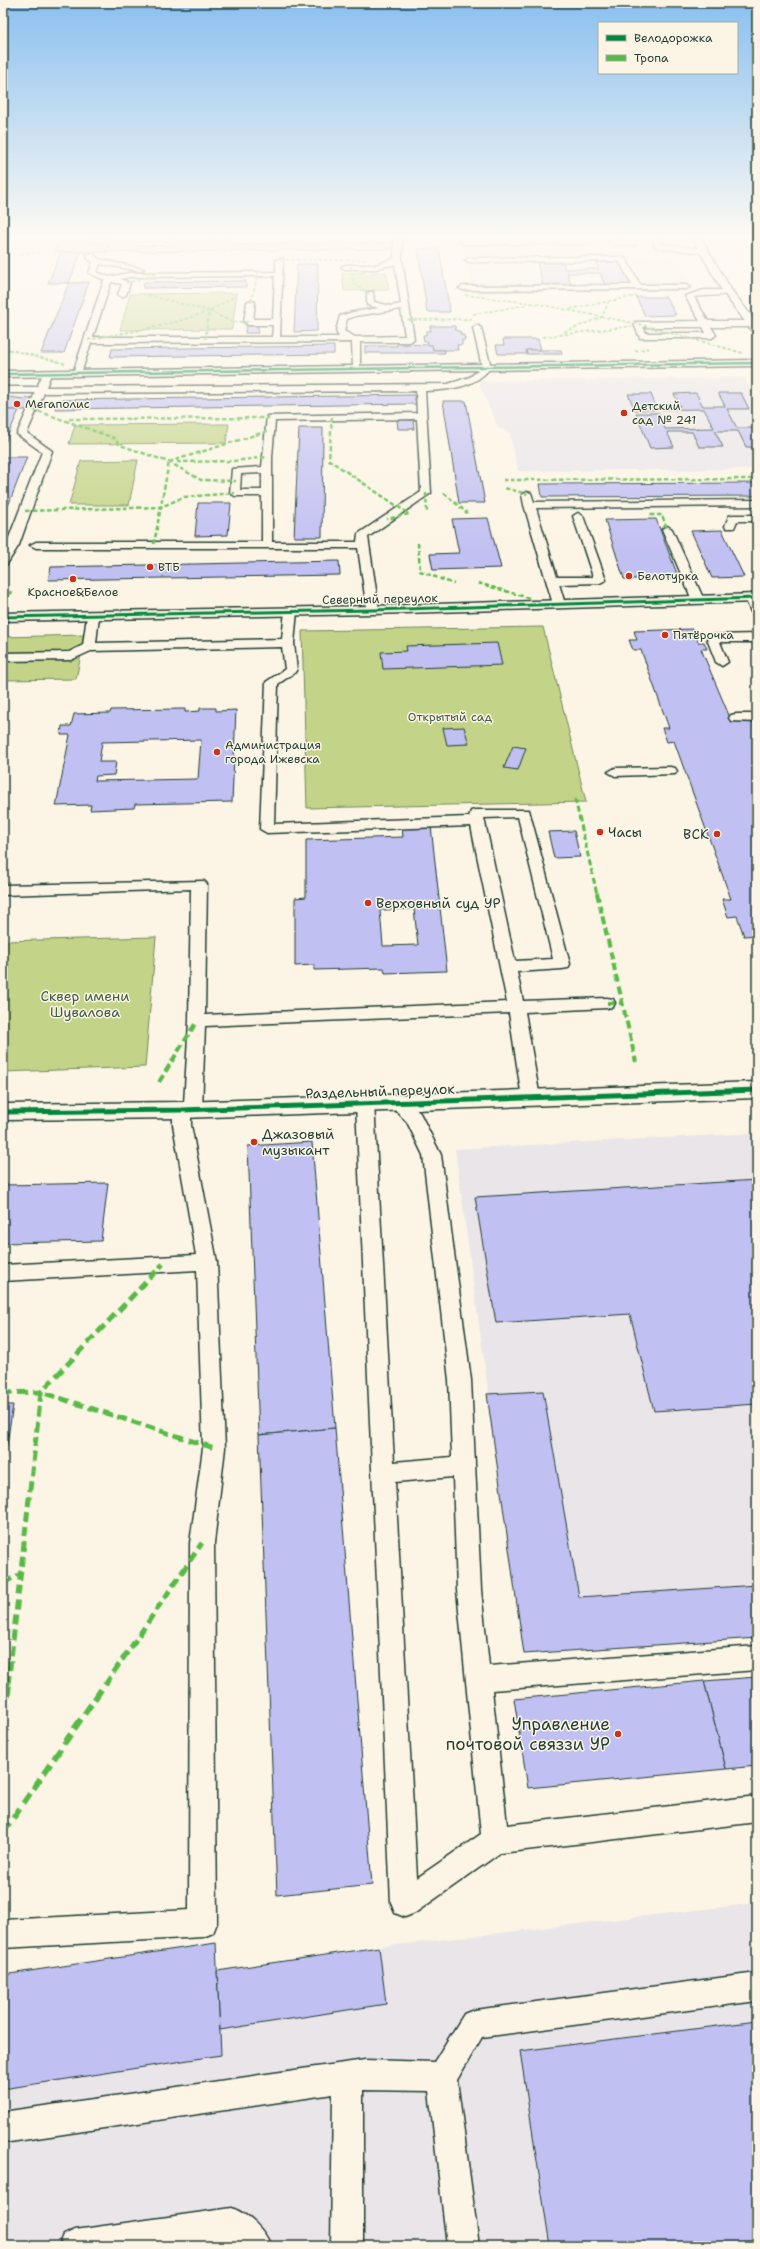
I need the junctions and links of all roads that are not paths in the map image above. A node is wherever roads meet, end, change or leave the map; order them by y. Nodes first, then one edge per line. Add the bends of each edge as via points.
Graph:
1 (87, 343) edge
2 (356, 343) edge
3 (481, 343) edge
4 (647, 343) edge
5 (717, 343) edge
6 (688, 347) dead end
7 (657, 348) dead end
8 (757, 363) edge
9 (487, 367) junction
10 (357, 369) junction
11 (78, 373) junction
12 (3, 374) edge
13 (47, 374) junction
14 (420, 388) junction
15 (3, 390) edge
16 (40, 390) junction
17 (422, 416) junction
18 (267, 470) junction
19 (267, 493) junction
20 (527, 494) dead end
21 (757, 503) edge
22 (530, 505) junction
23 (545, 516) dead end
24 (565, 516) dead end
25 (578, 516) junction
26 (590, 516) dead end
27 (533, 517) junction
28 (757, 518) edge
29 (730, 526) dead end
30 (666, 529) dead end
31 (267, 544) junction
32 (36, 545) dead end
33 (362, 545) junction
34 (3, 562) edge
35 (552, 581) junction
36 (754, 598) edge
37 (698, 600) junction
38 (559, 604) junction
39 (373, 610) junction
40 (291, 611) junction
41 (757, 612) edge
42 (93, 616) junction
43 (3, 617) edge
44 (757, 638) edge
45 (288, 643) junction
46 (89, 647) junction
47 (3, 657) edge
48 (722, 662) dead end
49 (736, 718) dead end
50 (757, 718) edge
51 (615, 772) dead end
52 (670, 772) dead end
53 (477, 821) junction
54 (3, 890) edge
55 (508, 968) junction
56 (607, 1003) dead end
57 (516, 1007) junction
58 (197, 1021) junction
59 (757, 1090) edge
60 (531, 1098) junction
61 (397, 1102) junction
62 (365, 1103) junction
63 (188, 1110) junction
64 (3, 1112) edge
65 (207, 1262) junction
66 (3, 1273) edge
67 (464, 1466) junction
68 (384, 1473) junction
69 (757, 1658) edge
70 (478, 1678) junction
71 (757, 1809) edge
72 (495, 1840) junction
73 (3, 1934) edge
74 (757, 1987) edge
75 (442, 2077) junction
76 (348, 2078) junction
77 (3, 2128) edge
78 (75, 2246) edge
79 (255, 2246) edge
80 (347, 2246) edge
81 (463, 2246) edge

1 - 11 lane
2 - 10 lane
3 - 9 lane
4 - 7 lane via 650,348
5 - 6 lane via 719,347
8 - 9 street
9 - 10 street
9 - 14 lane via 480,376 470,382 448,387
10 - 11 street
11 - 13 street
12 - 13 street
13 - 16 lane
14 - 16 lane
14 - 17 lane
15 - 16 lane
16 - 34 lane via 22,434 47,451 12,545
17 - 18 lane via 270,418
17 - 33 lane via 426,493 362,536
18 - 19 lane
18 - 19 lane via 236,471 235,493
19 - 31 lane
20 - 22 lane
21 - 22 lane
22 - 27 lane
23 - 27 lane
24 - 25 lane
25 - 26 lane
25 - 35 lane via 600,580
27 - 35 lane
28 - 29 lane via 733,518
30 - 37 lane
31 - 32 lane
31 - 33 lane
33 - 39 lane
35 - 38 lane
36 - 37 street, Северный переулок
36 - 41 lane
37 - 38 street, Северный переулок
38 - 39 street, Северный переулок
39 - 40 street, Северный переулок
40 - 42 street, Северный переулок
40 - 45 lane
42 - 43 street, Северный переулок
42 - 46 lane
44 - 48 lane via 713,639
45 - 46 lane
45 - 53 lane via 292,671 272,682 267,829
46 - 47 lane via 71,656
49 - 50 lane
51 - 52 lane
53 - 55 lane
53 - 55 lane via 476,814 524,813 562,964
54 - 58 lane via 199,884
55 - 57 lane
56 - 57 lane
57 - 58 lane
57 - 60 lane
58 - 63 lane
59 - 60 street, Раздельный переулок
60 - 61 street, Раздельный переулок
61 - 62 street, Раздельный переулок
61 - 67 lane via 414,1118 432,1155 460,1380
62 - 63 street, Раздельный переулок
62 - 68 lane
63 - 64 street, Раздельный переулок
63 - 65 lane via 182,1125
65 - 66 lane
65 - 73 lane via 214,1448 202,1543 203,1923
67 - 68 lane
67 - 70 lane via 469,1590
68 - 72 lane via 405,1903
69 - 70 lane
70 - 72 lane
71 - 72 lane
74 - 75 lane via 474,2024
75 - 76 lane via 365,2075
75 - 81 lane
76 - 77 lane
76 - 80 lane
78 - 79 lane via 232,2224

